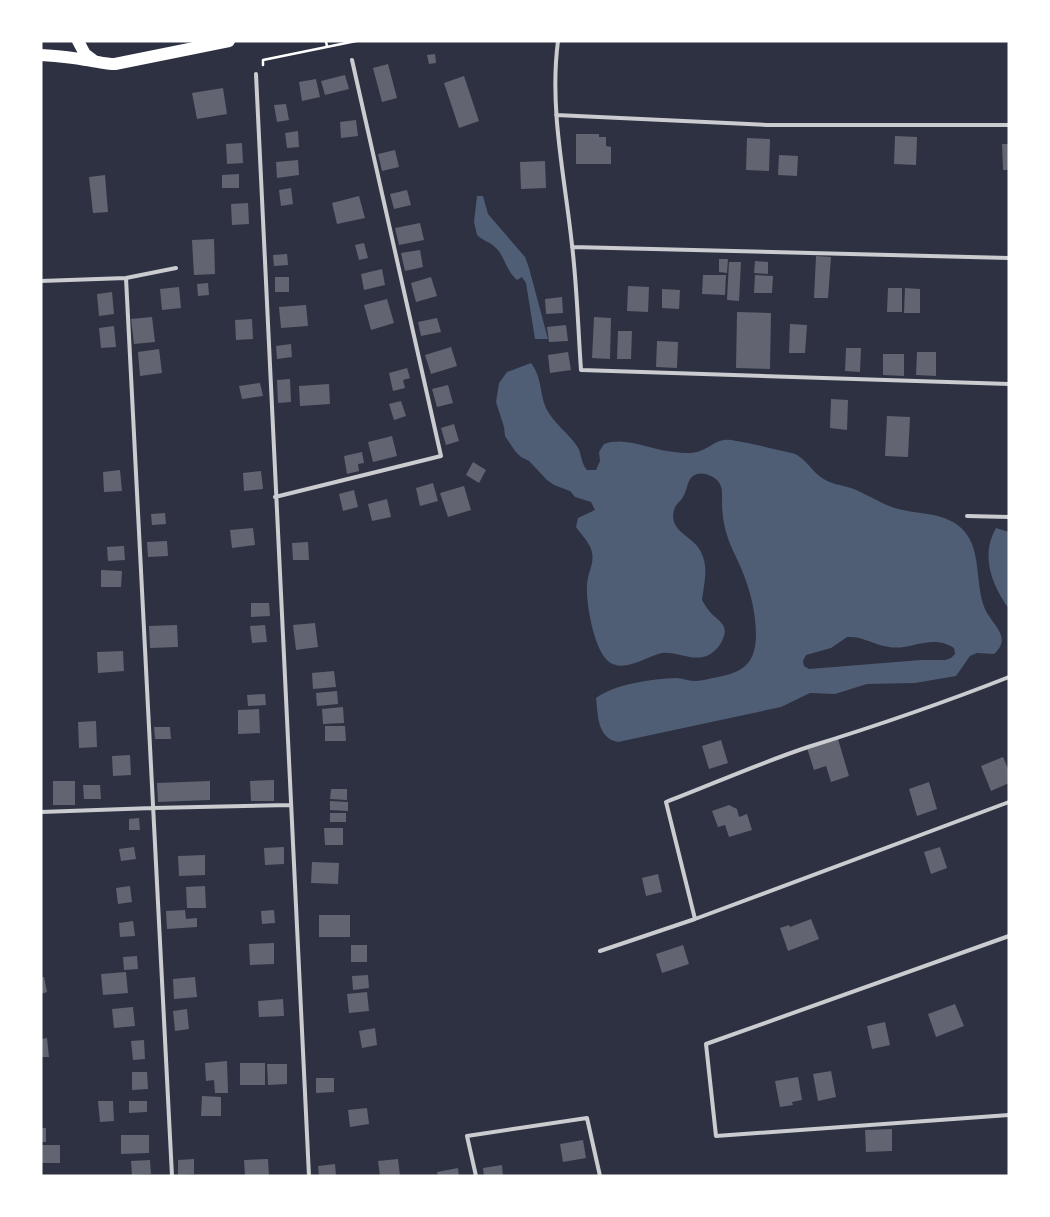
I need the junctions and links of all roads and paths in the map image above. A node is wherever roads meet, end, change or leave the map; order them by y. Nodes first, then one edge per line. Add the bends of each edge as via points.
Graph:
1 (78, 41) edge
2 (229, 41) edge
3 (326, 41) edge
4 (356, 41) edge
5 (558, 41) edge
6 (327, 47) junction
7 (41, 55) edge
8 (352, 60) dead end
9 (93, 61) junction
10 (263, 65) dead end
11 (256, 74) dead end
12 (556, 115) junction
13 (1009, 125) edge
14 (572, 247) junction
15 (1009, 258) edge
16 (176, 268) dead end
17 (126, 278) junction
18 (41, 280) edge
19 (1009, 384) edge
20 (276, 497) junction
21 (967, 516) dead end
22 (1009, 517) edge
23 (1009, 677) edge
24 (1009, 802) edge
25 (290, 805) junction
26 (153, 808) junction
27 (41, 812) edge
28 (695, 919) junction
29 (1009, 936) edge
30 (600, 951) dead end
31 (1009, 1115) edge
32 (172, 1176) edge
33 (309, 1176) edge
34 (476, 1176) edge
35 (600, 1176) edge

1 - 9 main road
2 - 9 main road via 115,64
3 - 6 path
4 - 6 path
5 - 12 lane
6 - 10 path via 263,60
7 - 9 main road
8 - 20 lane via 441,456
11 - 20 lane
12 - 13 lane via 767,125
12 - 14 lane
14 - 15 lane
14 - 19 lane via 581,370
16 - 17 lane
17 - 18 lane
17 - 26 lane
20 - 25 lane
21 - 22 lane
23 - 28 lane via 666,802
24 - 28 lane
25 - 26 lane
25 - 33 lane
26 - 27 lane
26 - 32 lane
28 - 30 lane
29 - 31 lane via 706,1044 716,1136
34 - 35 lane via 467,1136 587,1118

